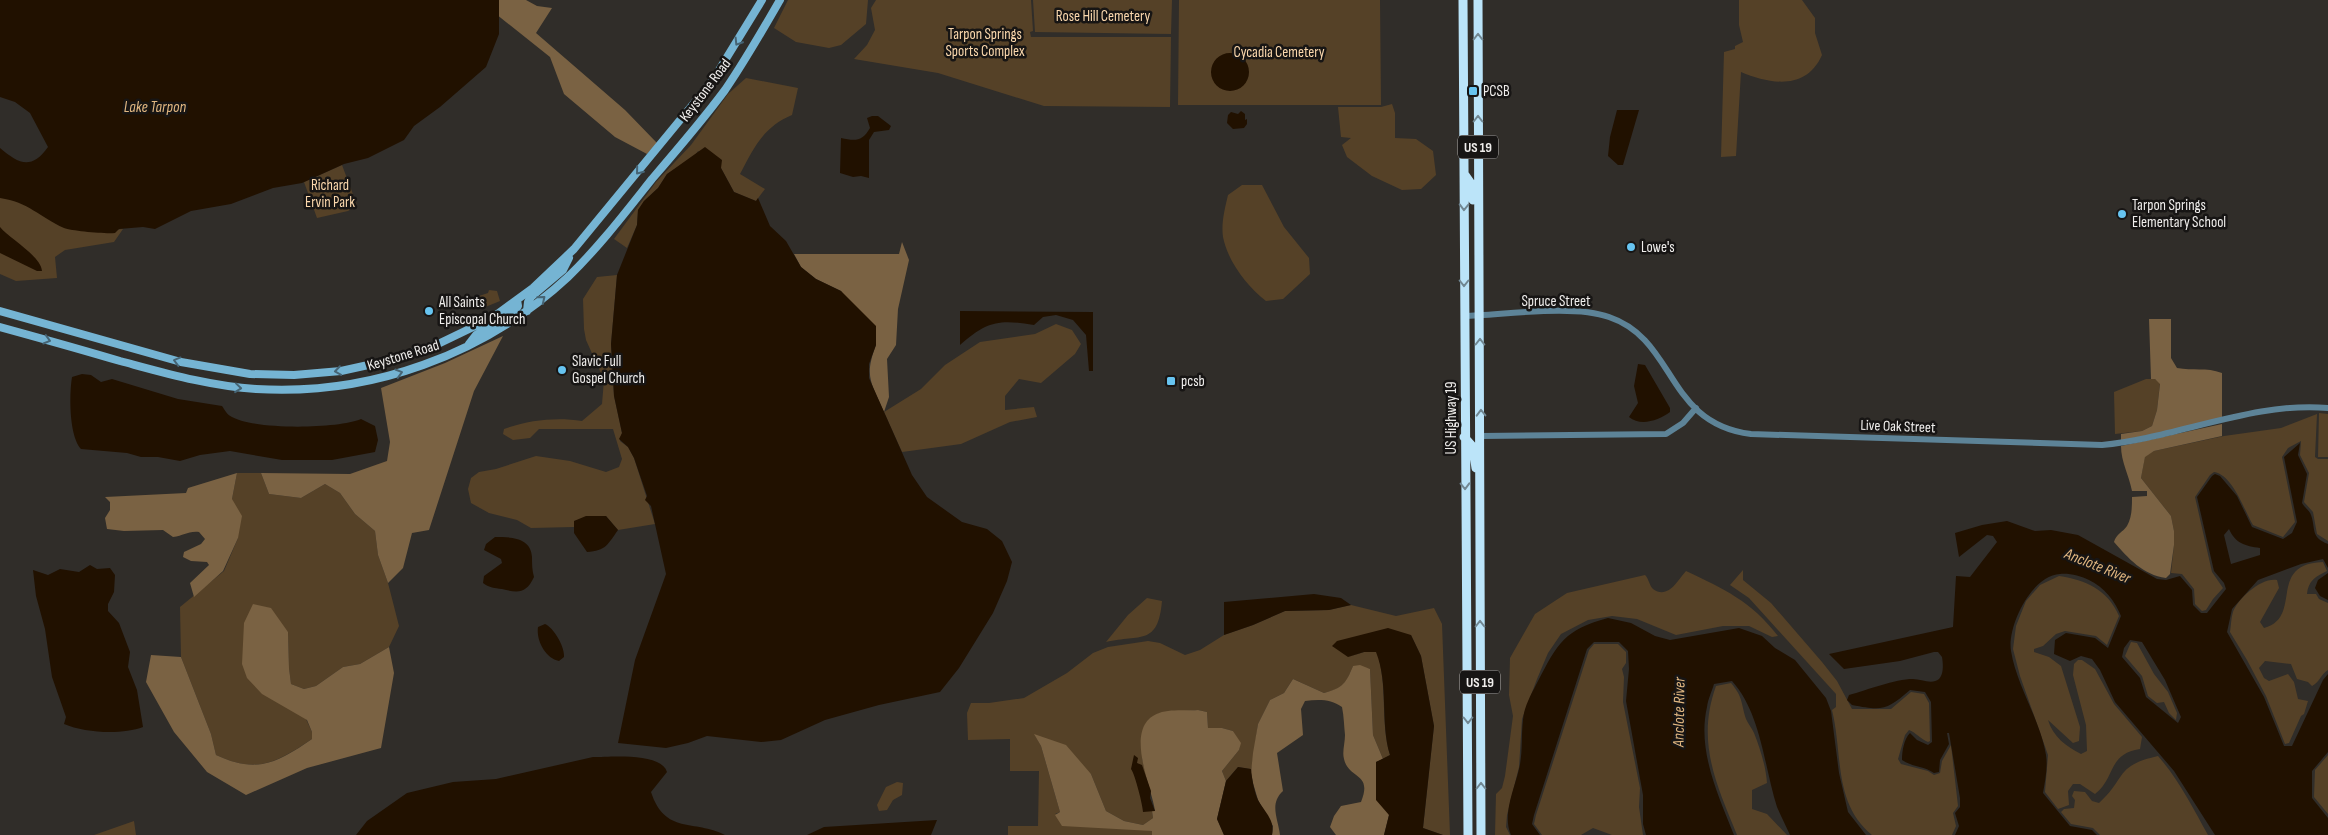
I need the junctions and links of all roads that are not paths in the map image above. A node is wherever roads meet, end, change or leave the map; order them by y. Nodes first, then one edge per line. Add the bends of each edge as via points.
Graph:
1 (762, 0) edge
2 (780, 0) edge
3 (1463, 0) edge
4 (1478, 0) edge
5 (1464, 113) junction
6 (1478, 175) junction
7 (1465, 176) junction
8 (1479, 220) junction
9 (574, 249) junction
10 (517, 300) junction
11 (0, 311) edge
12 (527, 311) junction
13 (1464, 316) junction
14 (1480, 316) junction
15 (0, 327) edge
16 (466, 347) junction
17 (1696, 408) junction
18 (2328, 408) edge
19 (1481, 436) junction
20 (1464, 437) junction
21 (1480, 496) junction
22 (1468, 835) edge
23 (1481, 835) edge

1 -> 9 main road, Keystone Road via 713,80
12 -> 2 main road, Keystone Road via 585,260 699,123 746,59
3 - 5 highway, US Highway 19 / US 19
6 -> 4 highway, US Highway 19 / US 19
5 - 6 highway via 1471,162
5 - 7 highway, US Highway 19 / US 19
6 - 8 highway, US Highway 19 / US 19
7 - 8 highway via 1472,185
7 -> 13 highway, US Highway 19 / US 19
8 - 14 highway, US Highway 19 / US 19
9 - 10 main road, Keystone Road
9 - 12 main road via 563,270 531,297
10 -> 11 main road, Keystone Road via 480,324 412,354 361,367 294,375 250,374 196,366
10 - 16 main road via 518,306 514,311 476,335
12 - 16 main road, Keystone Road
13 - 14 street, Spruce Street
13 - 20 highway, US Highway 19 / US 19
14 - 17 street, Spruce Street via 1567,311 1610,317 1644,338 1680,392
19 -> 14 highway, US Highway 19 / US 19
15 -> 16 main road, Keystone Road via 184,378 270,390 318,388 374,380 415,368
17 - 18 street, Live Oak Street via 1720,426 1751,434 2102,445 2135,441 2264,412
17 - 19 street via 1683,423 1666,434
19 - 21 highway, US Highway 19 / US 19
20 - 21 highway via 1473,446
20 -> 22 highway, US Highway 19 / US 19
23 -> 21 highway, US Highway 19 / US 19

